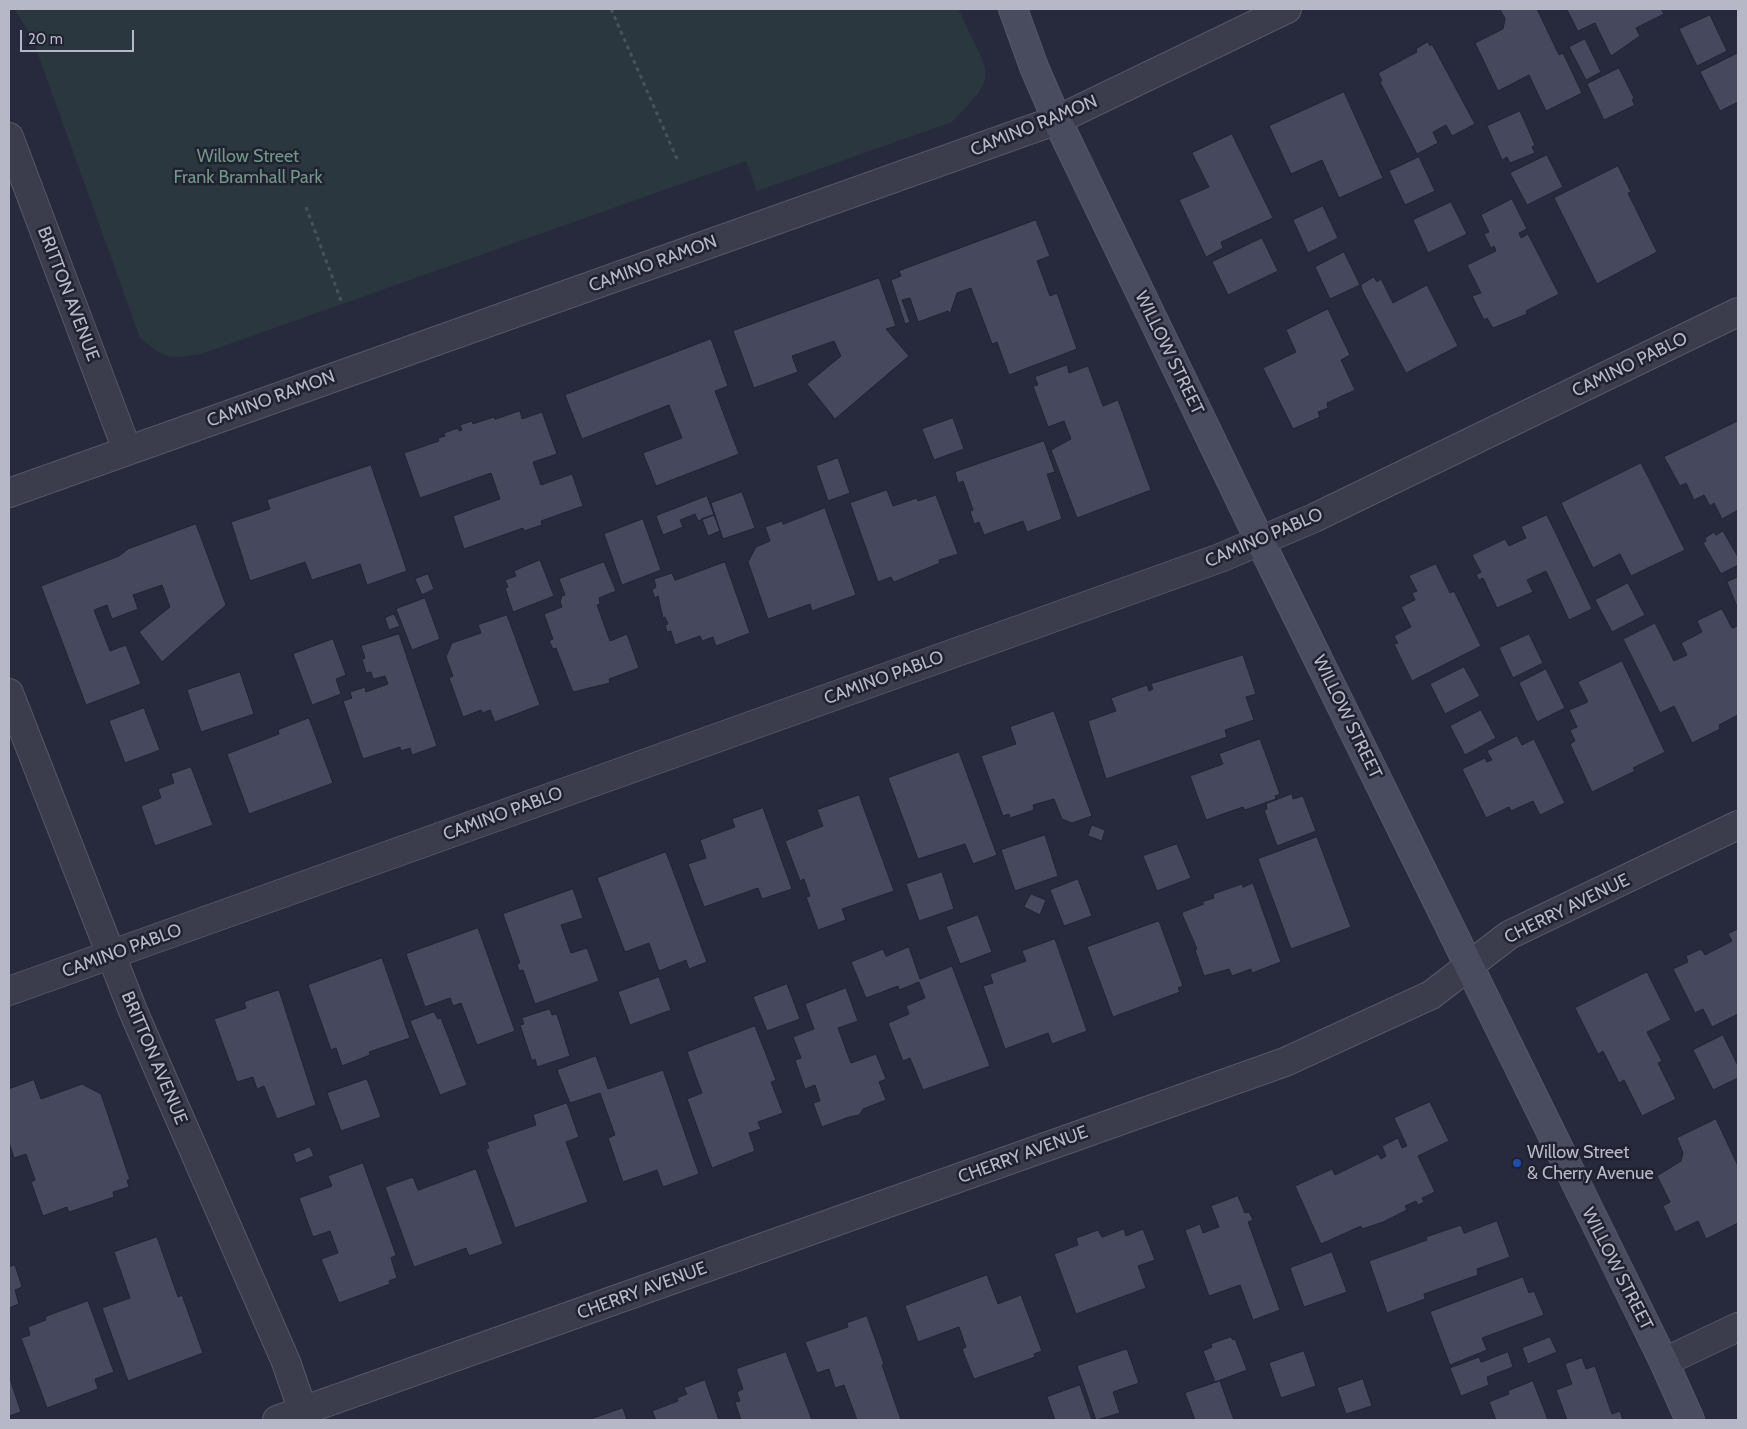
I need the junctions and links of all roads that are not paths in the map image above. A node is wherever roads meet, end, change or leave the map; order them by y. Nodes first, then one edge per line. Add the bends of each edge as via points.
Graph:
1 (1013, 9) edge
2 (1287, 9) edge
3 (1057, 120) junction
4 (9, 138) edge
5 (1738, 312) edge
6 (127, 450) junction
7 (9, 493) edge
8 (1260, 541) junction
9 (9, 693) edge
10 (1738, 825) edge
11 (111, 955) junction
12 (1469, 966) junction
13 (9, 991) edge
14 (1738, 1327) edge
15 (1664, 1362) junction
16 (305, 1416) edge
17 (277, 1420) edge
18 (1690, 1420) edge

1 - 3 main road, WILLOW STREET
2 - 3 street, CAMINO RAMON
3 - 6 street, CAMINO RAMON
3 - 8 main road, WILLOW STREET
4 - 6 street, BRITTON AVENUE
5 - 8 street, CAMINO PABLO via 1314,518
6 - 7 street, CAMINO RAMON
8 - 11 street, CAMINO PABLO
8 - 12 main road, WILLOW STREET
9 - 11 street, BRITTON AVENUE
10 - 12 street, CHERRY AVENUE via 1509,935
11 - 13 street, CAMINO PABLO
11 - 16 street, BRITTON AVENUE via 286,1362
12 - 15 main road, WILLOW STREET
12 - 16 street, CHERRY AVENUE via 1431,995 1285,1062
14 - 15 street
15 - 18 main road, WILLOW STREET
16 - 17 street, CHERRY AVENUE

